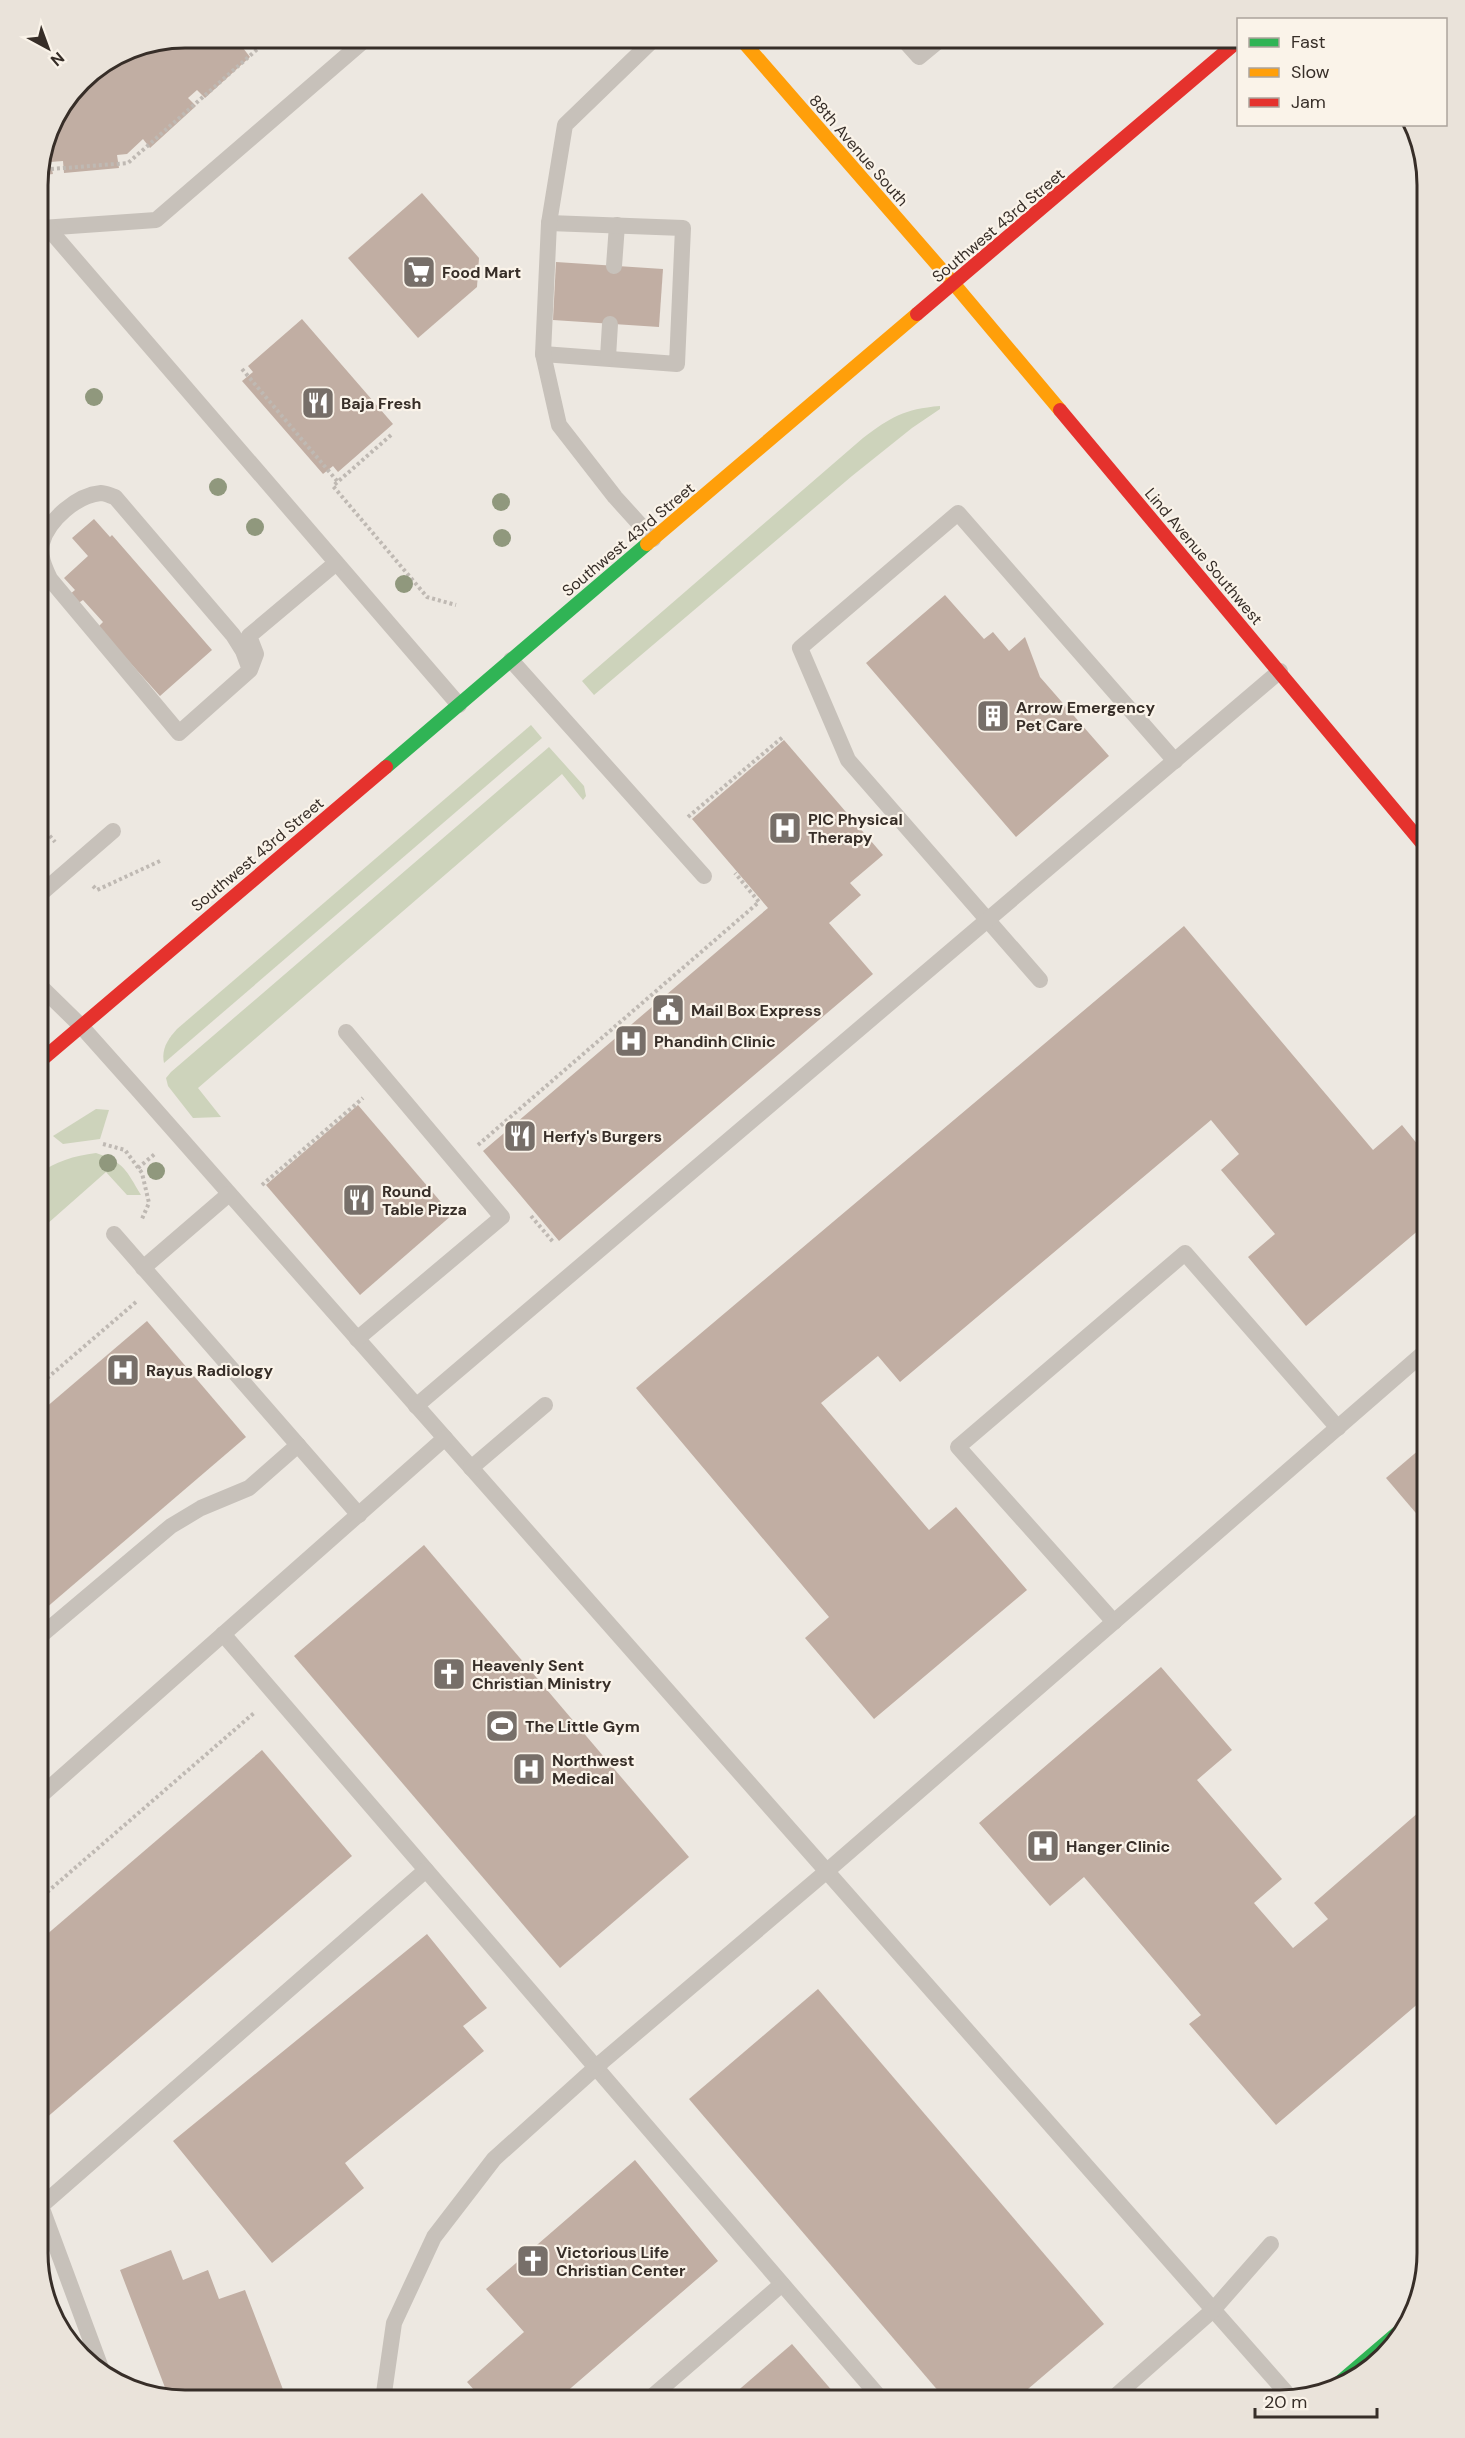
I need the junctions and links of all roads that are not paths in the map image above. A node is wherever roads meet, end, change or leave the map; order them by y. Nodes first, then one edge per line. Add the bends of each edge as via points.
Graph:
1 (355, 48) edge
2 (645, 48) edge
3 (749, 48) edge
4 (911, 48) edge
5 (930, 48) edge
6 (1230, 48) edge
7 (549, 223) junction
8 (617, 225) junction
9 (48, 228) edge
10 (48, 234) edge
11 (614, 266) dead end
12 (954, 284) junction
13 (610, 324) dead end
14 (543, 354) junction
15 (608, 357) junction
16 (48, 533) edge
17 (653, 539) junction
18 (336, 562) junction
19 (48, 574) edge
20 (511, 660) junction
21 (250, 670) junction
22 (1280, 671) junction
23 (459, 705) junction
24 (1175, 761) junction
25 (113, 831) dead end
26 (1417, 836) edge
27 (704, 876) dead end
28 (48, 887) edge
29 (987, 920) junction
30 (1040, 980) dead end
31 (48, 994) edge
32 (81, 1026) junction
33 (346, 1032) dead end
34 (48, 1054) edge
35 (234, 1199) junction
36 (114, 1234) dead end
37 (143, 1268) junction
38 (357, 1339) junction
39 (1417, 1360) edge
40 (545, 1405) dead end
41 (416, 1406) junction
42 (1338, 1428) junction
43 (445, 1438) junction
44 (298, 1445) junction
45 (471, 1468) junction
46 (359, 1515) junction
47 (1114, 1622) junction
48 (48, 1630) edge
49 (223, 1634) junction
50 (48, 1789) edge
51 (426, 1870) junction
52 (827, 1871) junction
53 (595, 2068) junction
54 (48, 2200) edge
55 (48, 2225) edge
56 (1271, 2244) dead end
57 (782, 2284) junction
58 (1213, 2310) junction
59 (97, 2358) edge
60 (384, 2390) edge
61 (660, 2390) edge
62 (873, 2390) edge
63 (1122, 2390) edge
64 (1284, 2390) edge

1 - 9 lane via 156,220
2 - 7 lane via 565,125
3 - 12 main road, 88th Avenue South
4 - 5 lane via 919,57
6 - 12 main road, Southwest 43rd Street
7 - 8 lane
7 - 14 lane
8 - 11 lane
8 - 15 lane via 683,228 677,364
10 - 18 lane
12 - 17 main road, Southwest 43rd Street
12 - 22 main road, Lind Avenue Southwest
13 - 15 lane
14 - 15 lane
14 - 17 lane via 559,425
16 - 21 lane via 62,511 75,502 101,493 115,497 233,635
17 - 20 main road, Southwest 43rd Street
18 - 21 lane via 249,636 256,654
18 - 23 lane
19 - 21 lane via 179,733
20 - 23 main road, Southwest 43rd Street
20 - 27 lane
22 - 24 lane
22 - 26 main road, Lind Avenue Southwest
23 - 32 main road, Southwest 43rd Street
24 - 29 lane
24 - 29 lane via 958,513 800,648 848,760
25 - 28 lane
29 - 30 lane
29 - 41 lane
31 - 32 lane
32 - 34 main road, Southwest 43rd Street
32 - 35 lane
33 - 38 lane via 502,1217
35 - 37 lane
35 - 38 lane
36 - 37 lane
37 - 44 lane
38 - 41 lane
39 - 42 lane
40 - 45 lane
41 - 43 lane
42 - 47 lane
42 - 47 lane via 1185,1253 958,1447
43 - 45 lane
43 - 46 lane
44 - 46 lane
44 - 48 lane via 249,1488 201,1508 171,1526
45 - 52 lane
46 - 49 lane
47 - 52 lane
49 - 50 lane
49 - 51 lane
51 - 53 lane
51 - 54 lane
52 - 53 lane
52 - 58 lane
53 - 57 lane
53 - 60 lane via 494,2159 434,2237 394,2323
55 - 59 lane
56 - 58 lane
57 - 61 lane
57 - 62 lane
58 - 63 lane
58 - 64 lane

